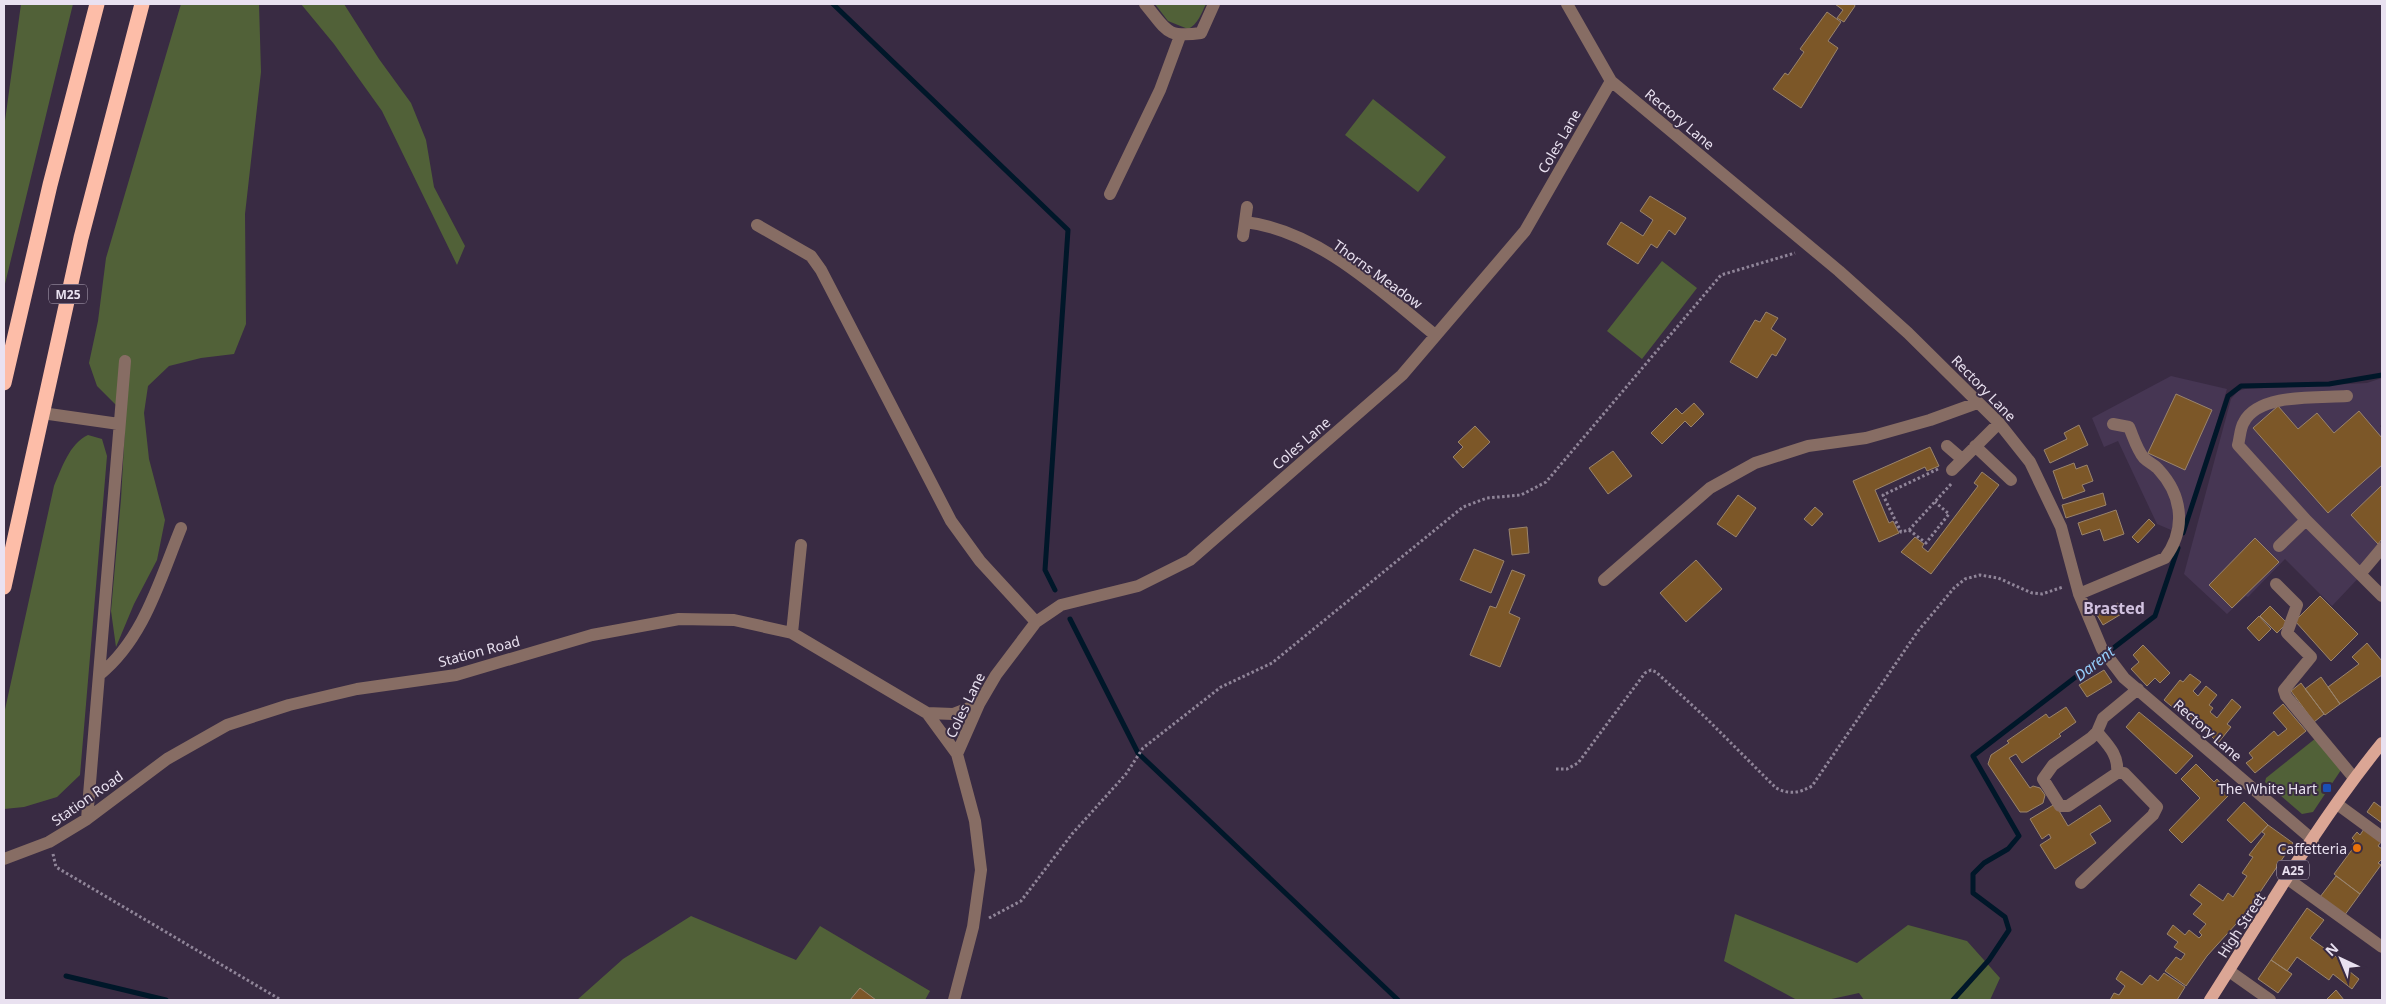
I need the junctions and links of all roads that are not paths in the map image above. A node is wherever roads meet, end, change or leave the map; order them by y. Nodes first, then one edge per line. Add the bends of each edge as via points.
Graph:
1 (97, 4) edge
2 (142, 4) edge
3 (1145, 4) edge
4 (1214, 4) edge
5 (1567, 4) edge
6 (1180, 36) junction
7 (1612, 81) junction
8 (1110, 194) dead end
9 (1247, 207) dead end
10 (1245, 222) junction
11 (757, 225) dead end
12 (1243, 236) dead end
13 (1435, 335) junction
14 (125, 361) dead end
15 (4, 383) edge
16 (2346, 396) dead end
17 (1977, 403) junction
18 (42, 413) junction
19 (1999, 423) junction
20 (119, 424) junction
21 (2113, 424) dead end
22 (1947, 446) dead end
23 (1975, 446) junction
24 (1962, 459) junction
25 (1946, 471) road end
26 (2011, 480) dead end
27 (2306, 520) junction
28 (181, 528) dead end
29 (801, 545) dead end
30 (2279, 546) dead end
31 (2382, 548) edge
32 (2360, 573) junction
33 (1604, 580) dead end
34 (2276, 584) dead end
35 (4, 587) edge
36 (2077, 588) junction
37 (2382, 596) edge
38 (1036, 622) junction
39 (792, 633) junction
40 (100, 674) junction
41 (2138, 689) junction
42 (979, 704) junction
43 (927, 713) junction
44 (2098, 732) junction
45 (2382, 744) edge
46 (957, 754) junction
47 (2117, 773) junction
48 (2354, 778) junction
49 (2337, 804) junction
50 (87, 818) junction
51 (2382, 837) edge
52 (2313, 840) junction
53 (4, 859) edge
54 (2288, 879) junction
55 (2080, 883) dead end
56 (2382, 948) edge
57 (2229, 972) junction
58 (954, 1000) edge
59 (2210, 1000) edge
60 (2270, 1000) edge

1 - 15 highway via 50,185
2 - 18 highway, M25 via 88,211
3 - 6 street via 1169,32
4 - 6 street via 1201,33
5 - 7 street, Rectory Lane
6 - 8 street via 1160,90
7 - 13 street, Coles Lane via 1525,231
7 - 17 street, Rectory Lane via 1908,333
9 - 10 street
10 - 12 street
10 - 13 street, Thorns Meadow via 1300,237 1364,278
11 - 38 street via 811,256 822,270 951,521 980,561
13 - 38 street, Coles Lane via 1402,375 1190,560 1138,586 1061,605
14 - 20 street
16 - 27 street via 2262,404 2244,421 2238,445
17 - 19 street, Rectory Lane
17 - 33 street via 1866,438 1808,446 1755,463 1710,488
18 - 20 street
18 - 35 highway, M25
19 - 23 street
19 - 36 street, Rectory Lane via 2030,462 2061,527
20 - 40 street
21 - 36 street via 2129,427 2144,457 2160,470 2178,499 2180,525 2173,547 2165,558
22 - 24 street
23 - 24 street
23 - 26 street
24 - 25 street
27 - 30 street
27 - 32 street
28 - 40 street via 133,637 114,663
29 - 39 street
31 - 32 street
32 - 37 street
34 - 48 street via 2298,605 2287,633 2311,657 2288,683 2284,690 2286,696
36 - 41 street, Rectory Lane via 2102,649 2111,663
38 - 42 street, Coles Lane via 996,675
39 - 43 street, Station Road
39 - 50 street, Station Road via 734,620 679,619 592,635 456,676 357,689 289,705 227,724 168,759
40 - 50 street
41 - 44 street via 2103,718
41 - 52 street, Rectory Lane
42 - 43 street via 953,714
42 - 46 street, Coles Lane
43 - 46 street, Station Road
44 - 47 street via 2114,752 2118,762
44 - 47 street via 2047,771 2043,779 2047,788 2060,806 2068,806
45 - 48 main road, High Street / A25
46 - 58 street via 975,821 981,870 973,927
47 - 55 street via 2124,773 2157,807
48 - 49 main road, High Street / A25
49 - 51 street
49 - 52 main road, High Street / A25
50 - 53 street, Station Road via 49,842
52 - 54 main road, High Street / A25
54 - 56 street
54 - 57 main road, High Street / A25
57 - 59 main road, High Street / A25
57 - 60 street

